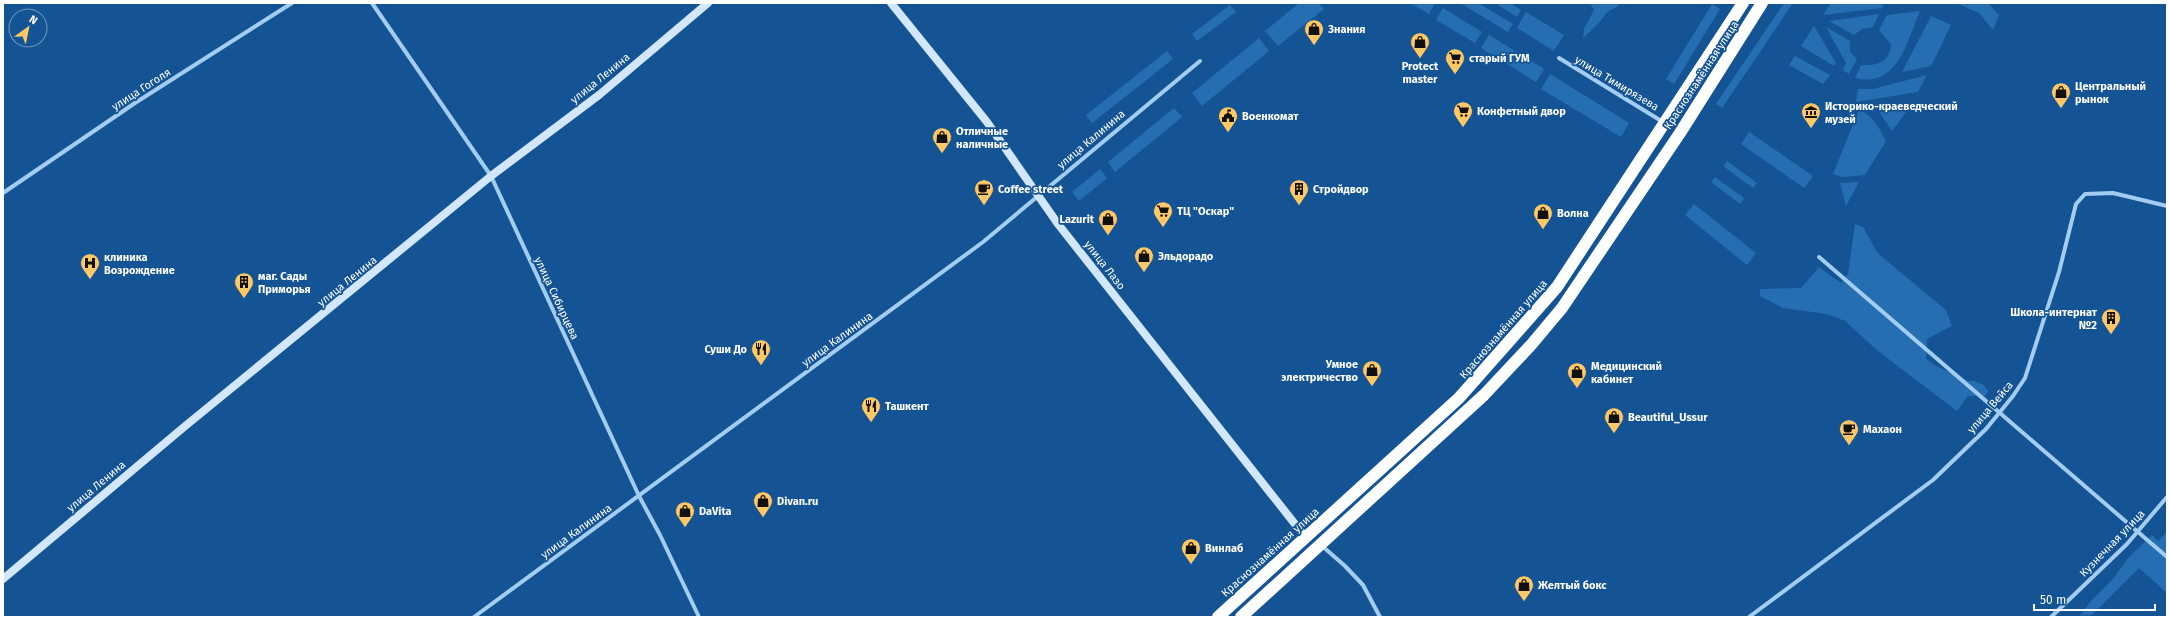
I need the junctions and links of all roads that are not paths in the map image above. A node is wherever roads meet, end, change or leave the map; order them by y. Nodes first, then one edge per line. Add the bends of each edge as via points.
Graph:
1 (292, 3) edge
2 (372, 3) edge
3 (708, 3) edge
4 (891, 3) edge
5 (1743, 3) edge
6 (1762, 3) edge
7 (1559, 58) dead end
8 (1200, 61) dead end
9 (1665, 124) junction
10 (491, 176) junction
11 (3, 193) edge
12 (1038, 194) junction
13 (2167, 206) edge
14 (1819, 257) dead end
15 (1472, 384) junction
16 (1482, 397) junction
17 (1999, 414) junction
18 (639, 496) junction
19 (2167, 498) edge
20 (2138, 531) junction
21 (1306, 538) junction
22 (1321, 545) junction
23 (2167, 557) edge
24 (3, 579) edge
25 (474, 617) edge
26 (699, 617) edge
27 (1218, 617) edge
28 (1241, 617) edge
29 (1380, 617) edge
30 (1749, 617) edge
31 (2051, 617) edge

1 - 11 street, улица Гоголя via 135,103
2 - 10 street, улица Сибирцева
3 - 10 main road, улица Ленина via 599,95
4 - 12 main road, улица Лазо via 987,122
5 - 9 highway, Краснознамённая улица
6 - 16 highway, Краснознамённая улица via 1680,133 1562,308
7 - 9 street, улица Тимирязева
8 - 12 street, улица Калинина
9 - 15 highway, Краснознамённая улица via 1557,287
10 - 18 street, улица Сибирцева
10 - 24 main road, улица Ленина
12 - 18 street, улица Калинина via 983,242
12 - 21 main road, улица Лазо via 1058,224
13 - 17 street, улица Вейса via 2113,193 2085,194 2076,204 2059,272 2025,378
14 - 17 street
15 - 16 highway
15 - 21 highway, Краснознамённая улица
16 - 22 highway, Краснознамённая улица
17 - 20 street
17 - 30 street, улица Вейса via 1933,480
18 - 25 street, улица Калинина
18 - 26 street, улица Сибирцева
19 - 20 street, Кузнечная улица
20 - 23 street
20 - 31 street, Кузнечная улица
21 - 27 highway, Краснознамённая улица
22 - 28 highway, Краснознамённая улица
22 - 29 street via 1363,585

